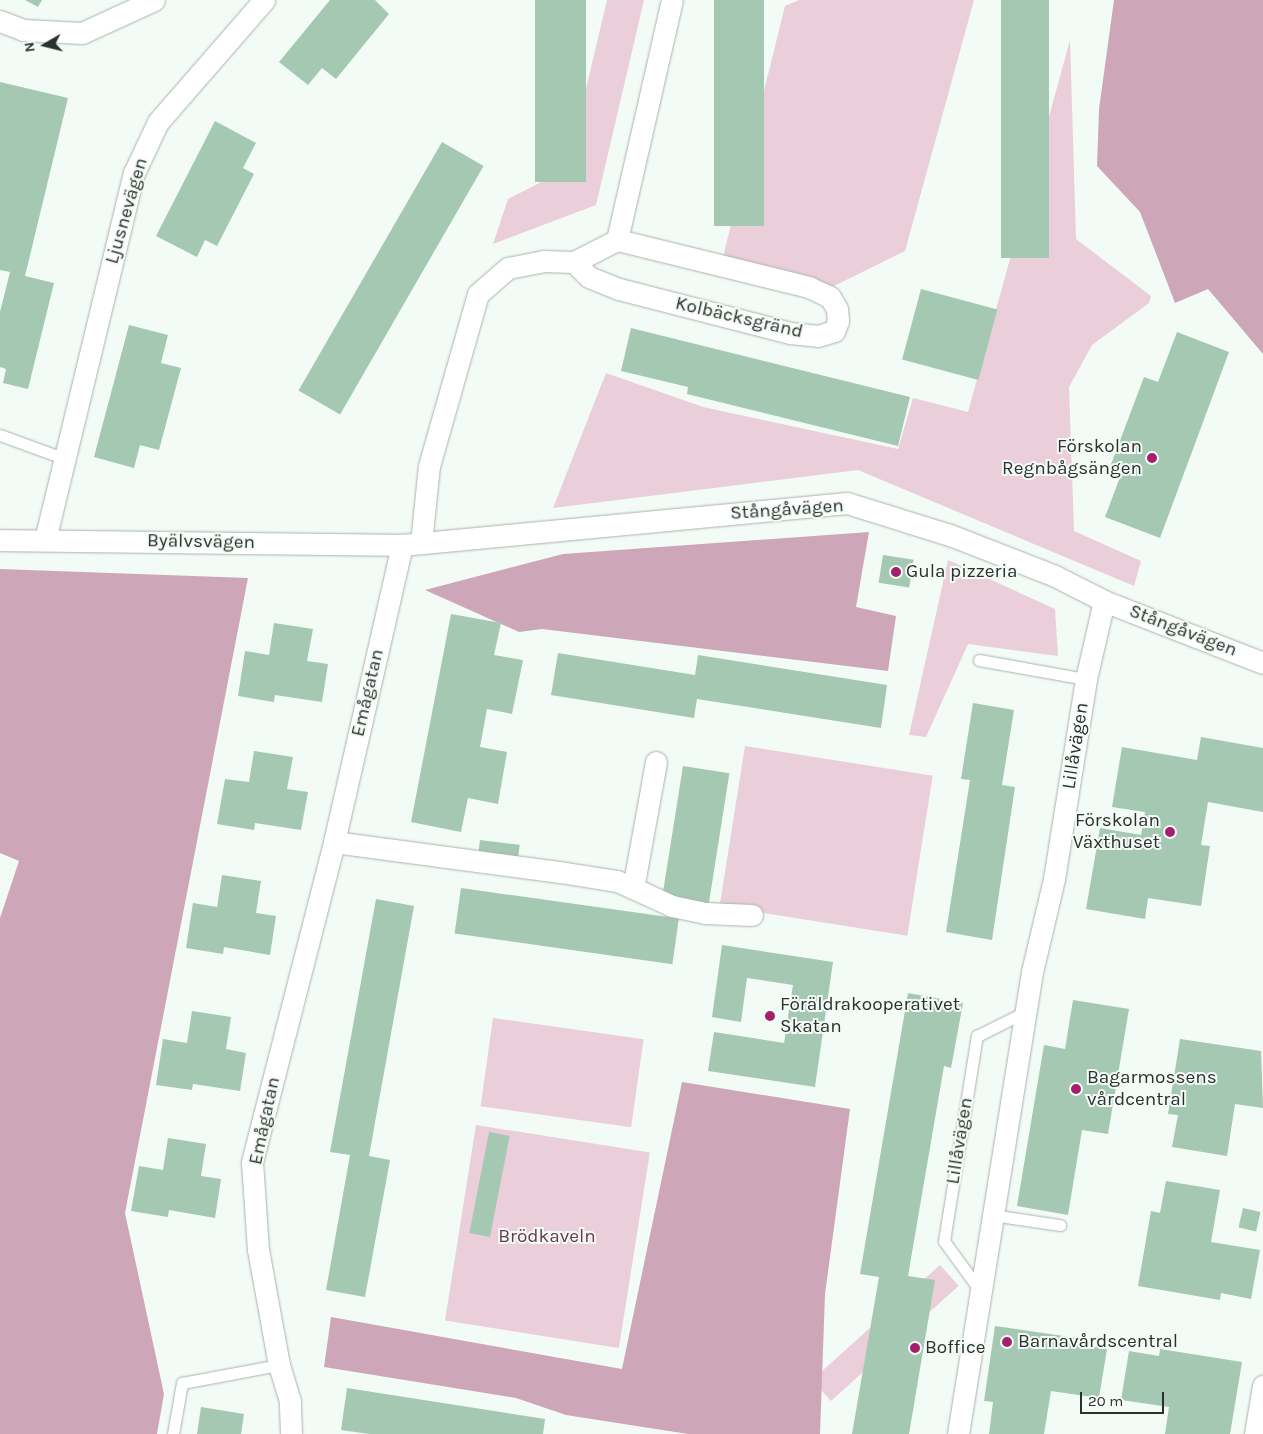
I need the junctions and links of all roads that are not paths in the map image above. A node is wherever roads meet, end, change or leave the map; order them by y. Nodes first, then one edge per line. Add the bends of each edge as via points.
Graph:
1 (154, 0) edge
2 (264, 0) edge
3 (672, 0) edge
4 (0, 21) edge
5 (617, 240) junction
6 (574, 262) junction
7 (0, 435) edge
8 (63, 458) junction
9 (0, 540) edge
10 (46, 540) junction
11 (411, 544) junction
12 (1104, 601) junction
13 (979, 660) dead end
14 (1263, 663) edge
15 (1086, 679) junction
16 (656, 762) dead end
17 (334, 842) junction
18 (633, 888) junction
19 (752, 915) dead end
20 (1028, 1010) junction
21 (992, 1215) junction
22 (1060, 1225) dead end
23 (981, 1292) junction
24 (279, 1365) junction
25 (1263, 1386) edge
26 (173, 1434) edge
27 (291, 1434) edge
28 (958, 1434) edge
29 (1255, 1434) edge

1 - 4 street via 82,33 23,30
2 - 8 street, Ljusnevägen via 158,122 134,173
3 - 5 street
5 - 6 street
5 - 6 street, Kolbäcksgränd via 809,287 830,297 837,309 834,331 818,336 790,333 619,289 589,277
6 - 11 street via 543,261 508,268 478,294 429,466
7 - 8 lane
8 - 10 street, Ljusnevägen
9 - 10 street, Byälvsvägen
10 - 11 street, Byälvsvägen
11 - 12 street, Stångåvägen via 847,503 950,535 1055,576
11 - 17 street, Emågatan
12 - 14 street, Stångåvägen
12 - 15 street, Lillåvägen
13 - 15 lane
15 - 20 street, Lillåvägen via 1054,879 1032,972
16 - 18 street
17 - 18 street via 560,872 617,881
17 - 24 street, Emågatan via 252,1162 258,1250
18 - 19 street via 672,906 706,913
20 - 21 street, Lillåvägen
20 - 23 lane, Lillåvägen via 977,1036 944,1241
21 - 22 lane
21 - 23 street, Lillåvägen
23 - 28 street, Lillåvägen
24 - 26 lane via 182,1383
24 - 27 street, Emågatan via 290,1401
25 - 29 street

